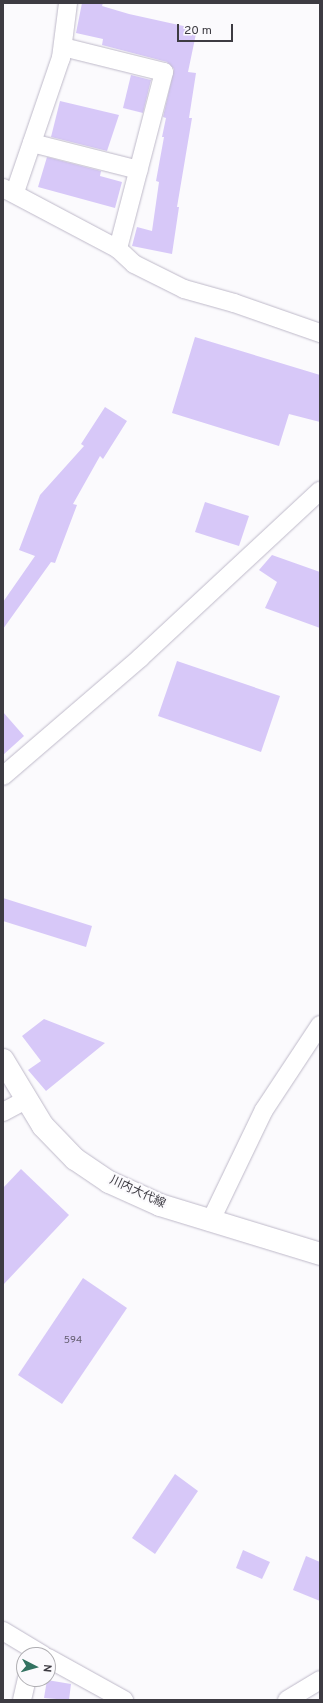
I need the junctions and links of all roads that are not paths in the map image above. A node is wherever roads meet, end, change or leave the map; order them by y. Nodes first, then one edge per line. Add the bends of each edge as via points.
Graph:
1 (68, 3) edge
2 (63, 47) junction
3 (32, 142) junction
4 (139, 170) junction
5 (9, 190) edge
6 (118, 249) junction
7 (320, 333) edge
8 (320, 491) edge
9 (3, 776) edge
10 (320, 1026) edge
11 (3, 1060) edge
12 (27, 1099) junction
13 (3, 1112) edge
14 (210, 1222) junction
15 (320, 1254) edge
16 (3, 1631) edge
17 (28, 1647) edge
18 (56, 1663) edge
19 (320, 1680) edge
20 (25, 1687) edge
21 (22, 1700) edge
22 (124, 1700) edge
23 (287, 1700) edge

1 - 2 street
2 - 3 street
2 - 4 street via 164,72
3 - 4 street
3 - 5 street
4 - 6 street
5 - 6 street
6 - 7 street via 134,264 184,290 234,303
8 - 9 street via 140,658
10 - 14 street via 264,1110
11 - 12 main road, 川内大代線
12 - 13 street
12 - 14 main road, 川内大代線 via 43,1126 75,1159 103,1178 160,1205
14 - 15 main road, 川内大代線
16 - 17 street
18 - 22 street
19 - 23 street
20 - 21 street

